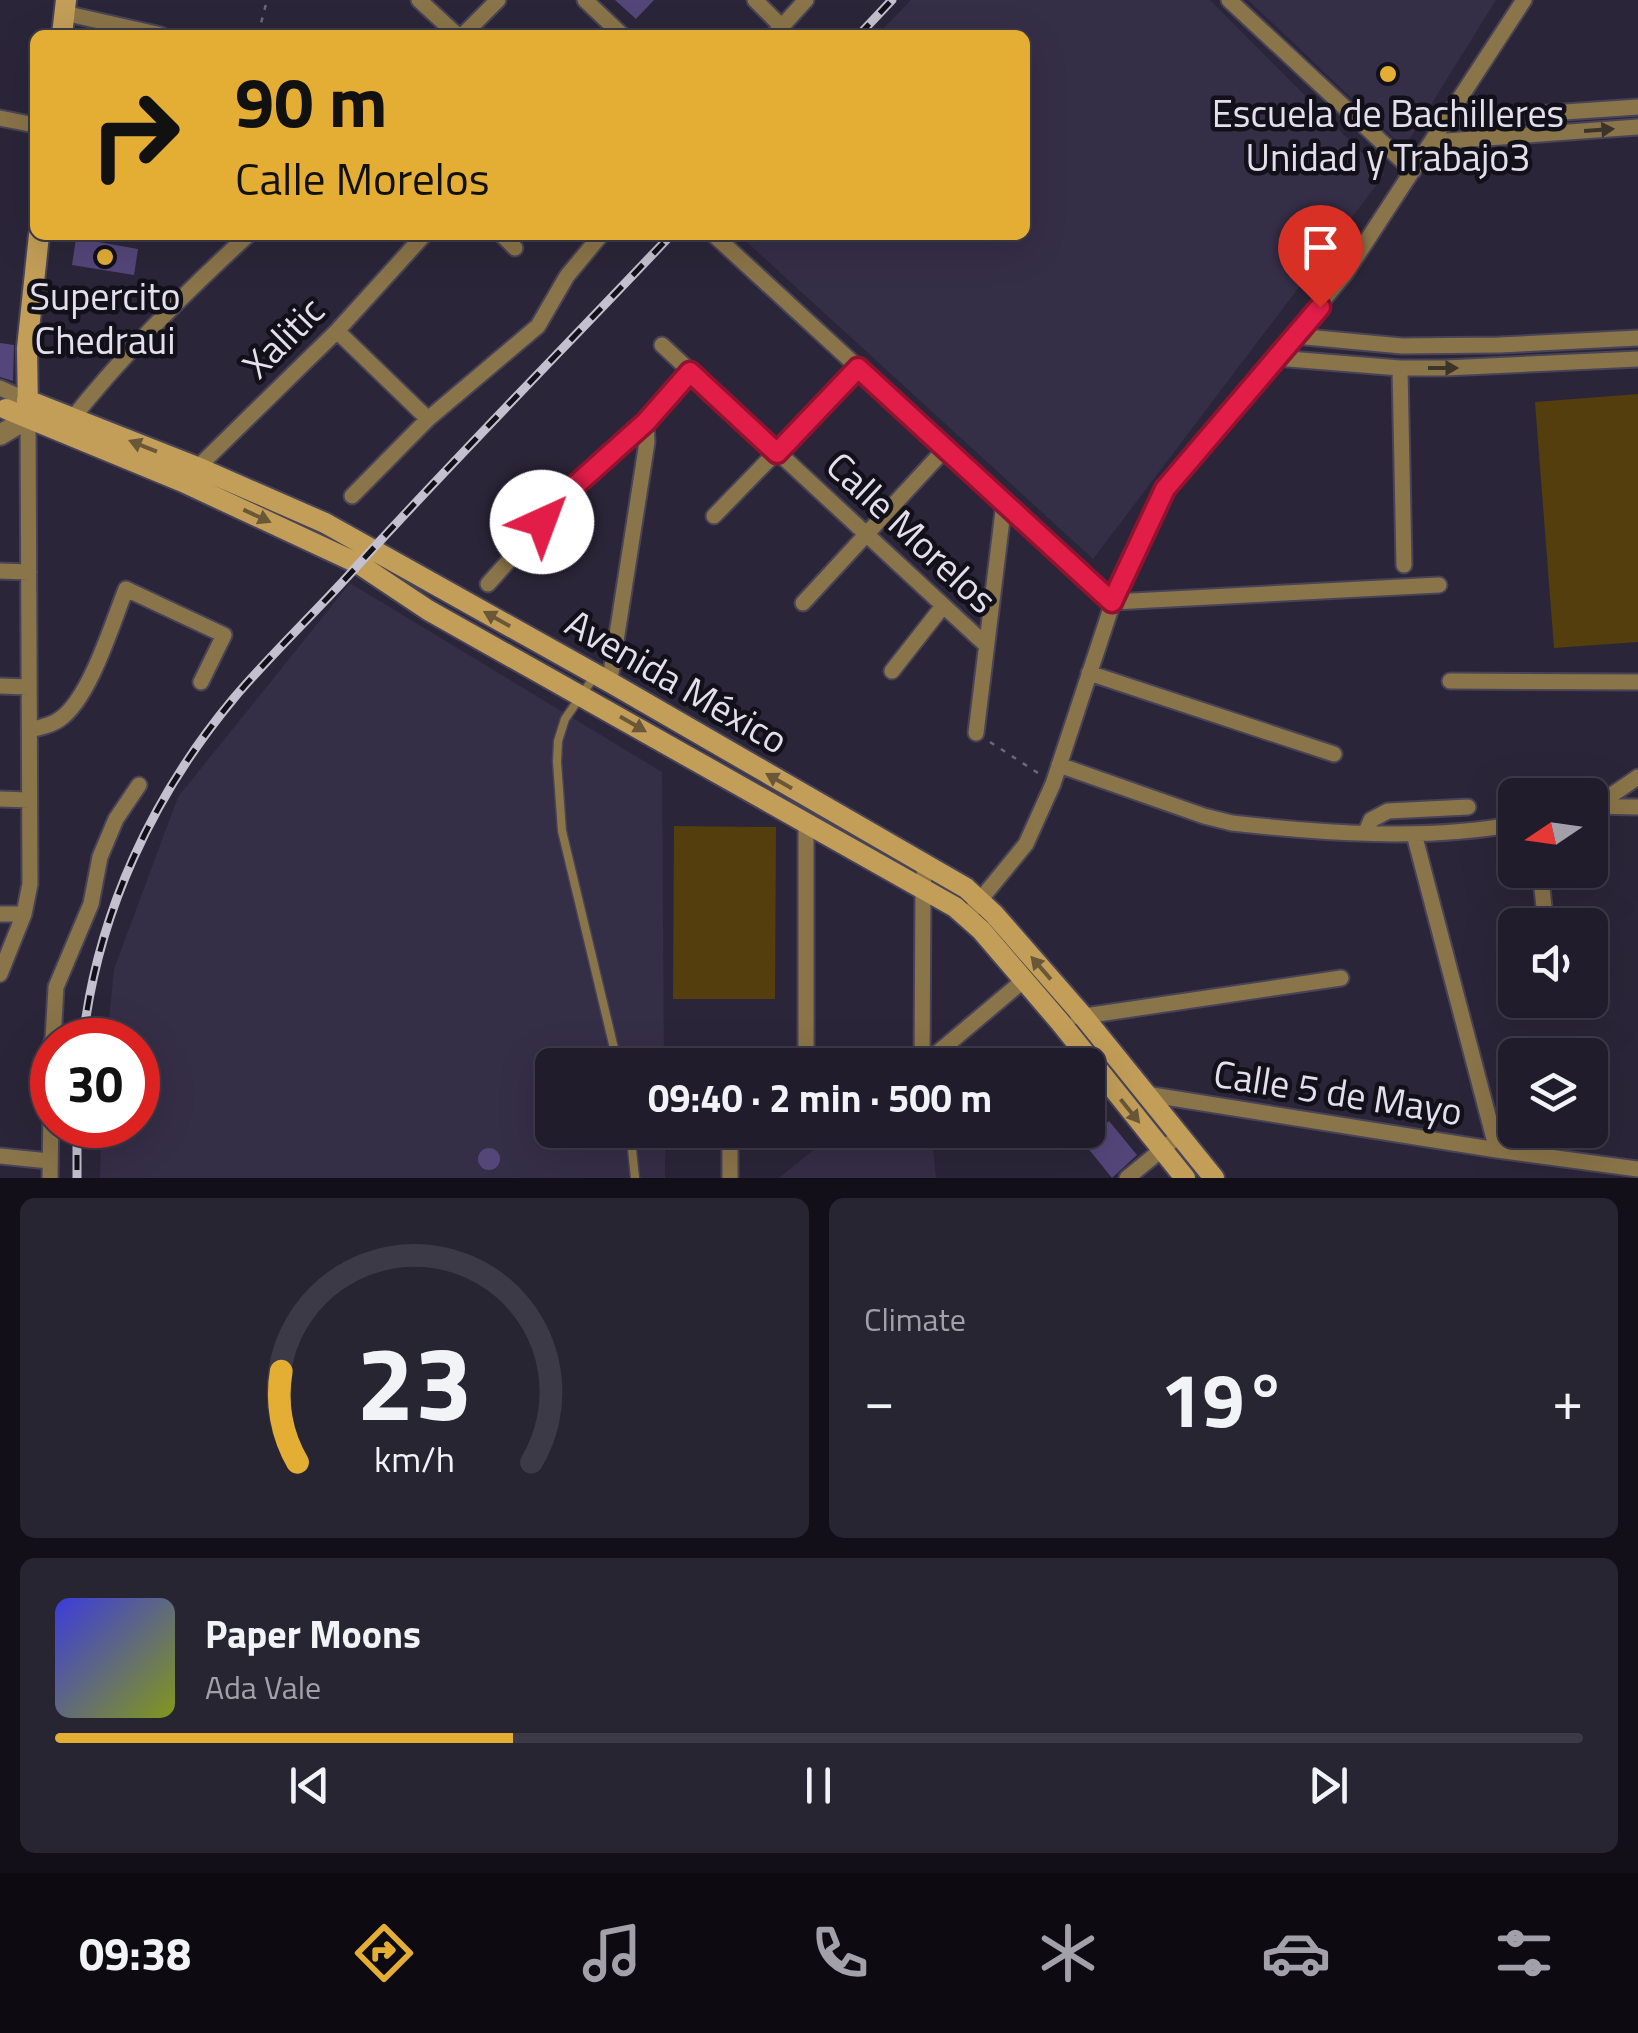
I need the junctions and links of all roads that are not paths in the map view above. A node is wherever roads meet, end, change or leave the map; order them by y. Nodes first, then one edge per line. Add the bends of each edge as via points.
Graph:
1 (419, 0) edge
2 (498, 0) edge
3 (585, 0) edge
4 (755, 0) edge
5 (806, 0) edge
6 (1228, 0) edge
7 (1524, 0) edge
8 (64, 16) edge
9 (135, 30) edge
10 (454, 30) edge
11 (465, 30) edge
12 (617, 30) edge
13 (777, 30) edge
14 (779, 30) edge
15 (1638, 107) edge
16 (0, 118) edge
17 (1447, 120) junction
18 (30, 124) edge
19 (1638, 127) edge
20 (1432, 142) junction
21 (1413, 171) junction
22 (38, 240) edge
23 (243, 240) edge
24 (419, 240) edge
25 (507, 240) edge
26 (596, 240) edge
27 (719, 240) edge
28 (515, 248) dead end
29 (337, 331) junction
30 (1295, 336) junction
31 (1638, 338) edge
32 (662, 345) dead end
33 (1276, 358) junction
34 (1638, 359) edge
35 (858, 368) junction
36 (1400, 368) junction
37 (690, 372) junction
38 (2, 404) edge
39 (28, 409) junction
40 (428, 419) junction
41 (646, 422) junction
42 (67, 426) junction
43 (0, 435) edge
44 (945, 449) junction
45 (777, 453) junction
46 (190, 475) junction
47 (352, 496) dead end
48 (1004, 503) junction
49 (714, 516) dead end
50 (865, 534) junction
51 (1404, 565) dead end
52 (0, 572) edge
53 (30, 572) junction
54 (488, 584) dead end
55 (1439, 586) dead end
56 (443, 588) junction
57 (1112, 602) junction
58 (803, 603) dead end
59 (943, 606) junction
60 (428, 610) junction
61 (986, 644) junction
62 (892, 671) dead end
63 (1090, 673) junction
64 (603, 674) junction
65 (1450, 681) dead end
66 (201, 682) dead end
67 (1638, 682) edge
68 (0, 686) edge
69 (30, 687) junction
70 (581, 696) junction
71 (30, 730) junction
72 (976, 734) road end
73 (1334, 754) dead end
74 (1059, 766) junction
75 (1638, 778) edge
76 (139, 785) dead end
77 (1608, 797) edge
78 (0, 799) edge
79 (30, 800) junction
80 (1608, 806) edge
81 (1468, 807) dead end
82 (1638, 807) edge
83 (806, 823) junction
84 (1498, 827) edge
85 (1366, 832) junction
86 (1414, 834) junction
87 (924, 876) junction
88 (973, 908) junction
89 (0, 914) edge
90 (24, 914) junction
91 (0, 974) edge
92 (1342, 978) dead end
93 (1024, 980) junction
94 (1083, 1016) junction
95 (54, 1018) edge
96 (1060, 1022) junction
97 (614, 1048) edge
98 (806, 1048) edge
99 (922, 1048) edge
100 (942, 1048) edge
101 (1146, 1094) junction
102 (1180, 1135) junction
103 (49, 1148) edge
104 (632, 1148) edge
105 (730, 1148) edge
106 (1162, 1150) junction
107 (1496, 1150) junction
108 (0, 1156) edge
109 (49, 1161) junction
110 (1638, 1169) edge
111 (50, 1178) edge
112 (635, 1178) edge
113 (730, 1178) edge
114 (1127, 1178) edge
115 (1185, 1178) edge
116 (1214, 1178) edge

1 - 10 street
2 - 11 street
3 - 12 street
4 - 13 street
5 - 14 street
6 - 21 street
7 - 17 street
8 - 9 street
15 - 17 street
16 - 18 street
17 - 20 street
20 -> 19 street
20 - 21 street
21 - 30 street
22 - 39 main road via 26,348
23 - 42 street via 135,346
24 - 29 street, Xalitic
25 - 28 street
26 - 40 street via 538,326
27 - 35 street
29 - 40 street
29 - 46 street, Xalitic
30 - 31 street via 1402,346
30 - 33 street
32 - 37 street, Calle Morelos
33 - 36 street
33 - 57 street via 1165,489
36 -> 34 street
35 - 44 street
35 - 45 street
36 - 51 street
37 - 41 street
37 - 45 street, Calle Morelos
38 - 39 main road, Avenida México
39 - 42 main road, Avenida México
39 - 43 street
39 - 53 street
40 - 47 street
41 - 54 street via 577,484
41 - 64 street via 648,442
42 - 46 main road, Avenida México
44 - 48 street
44 - 50 street
45 - 49 street
45 - 50 street, Calle Morelos
46 - 56 main road, Avenida México via 325,524
46 -> 60 main road, Avenida México via 359,564
48 - 57 street
48 - 61 street
50 - 58 street
50 - 59 street, Calle Morelos
52 - 53 street
53 - 69 street
55 - 57 street
56 - 60 main road
64 -> 56 main road, Avenida México
57 - 63 street
59 - 61 street, Calle Morelos
59 - 62 street
60 - 70 main road, Avenida México
61 - 72 street
63 - 73 street
63 - 74 street
64 - 70 lane
87 -> 64 main road, Avenida México
65 - 67 street
66 - 71 street via 224,635 126,590 74,705 63,718
68 - 69 street
69 - 71 street
70 -> 83 main road, Avenida México
70 - 97 lane via 558,741 562,831
71 - 79 street
74 - 85 street via 1232,823
74 - 88 street via 1026,844
75 - 77 street
76 - 95 street via 100,857 91,904 56,987
78 - 79 street
79 - 90 street
80 - 82 street
81 - 85 street via 1388,811
83 - 87 main road, Avenida México
83 - 98 street
84 - 86 street
85 - 86 street
86 - 107 street
87 - 88 main road, Avenida México
87 - 99 street
88 - 93 main road, Avenida México
94 -> 88 main road, Avenida México
89 - 90 street
90 - 91 street
92 - 94 street
93 - 96 main road, Avenida México
93 - 100 street
94 - 96 street
94 - 101 main road, Avenida México
96 -> 106 main road, Avenida México
101 - 102 main road, Avenida México
101 - 107 street, Calle 5 de Mayo
102 - 106 street
102 - 116 main road, Avenida México
103 - 109 street
104 - 112 lane
105 - 113 street
106 - 114 street
106 - 115 main road, Avenida México
107 - 110 street, Calle 5 de Mayo
108 - 109 street
109 - 111 street

